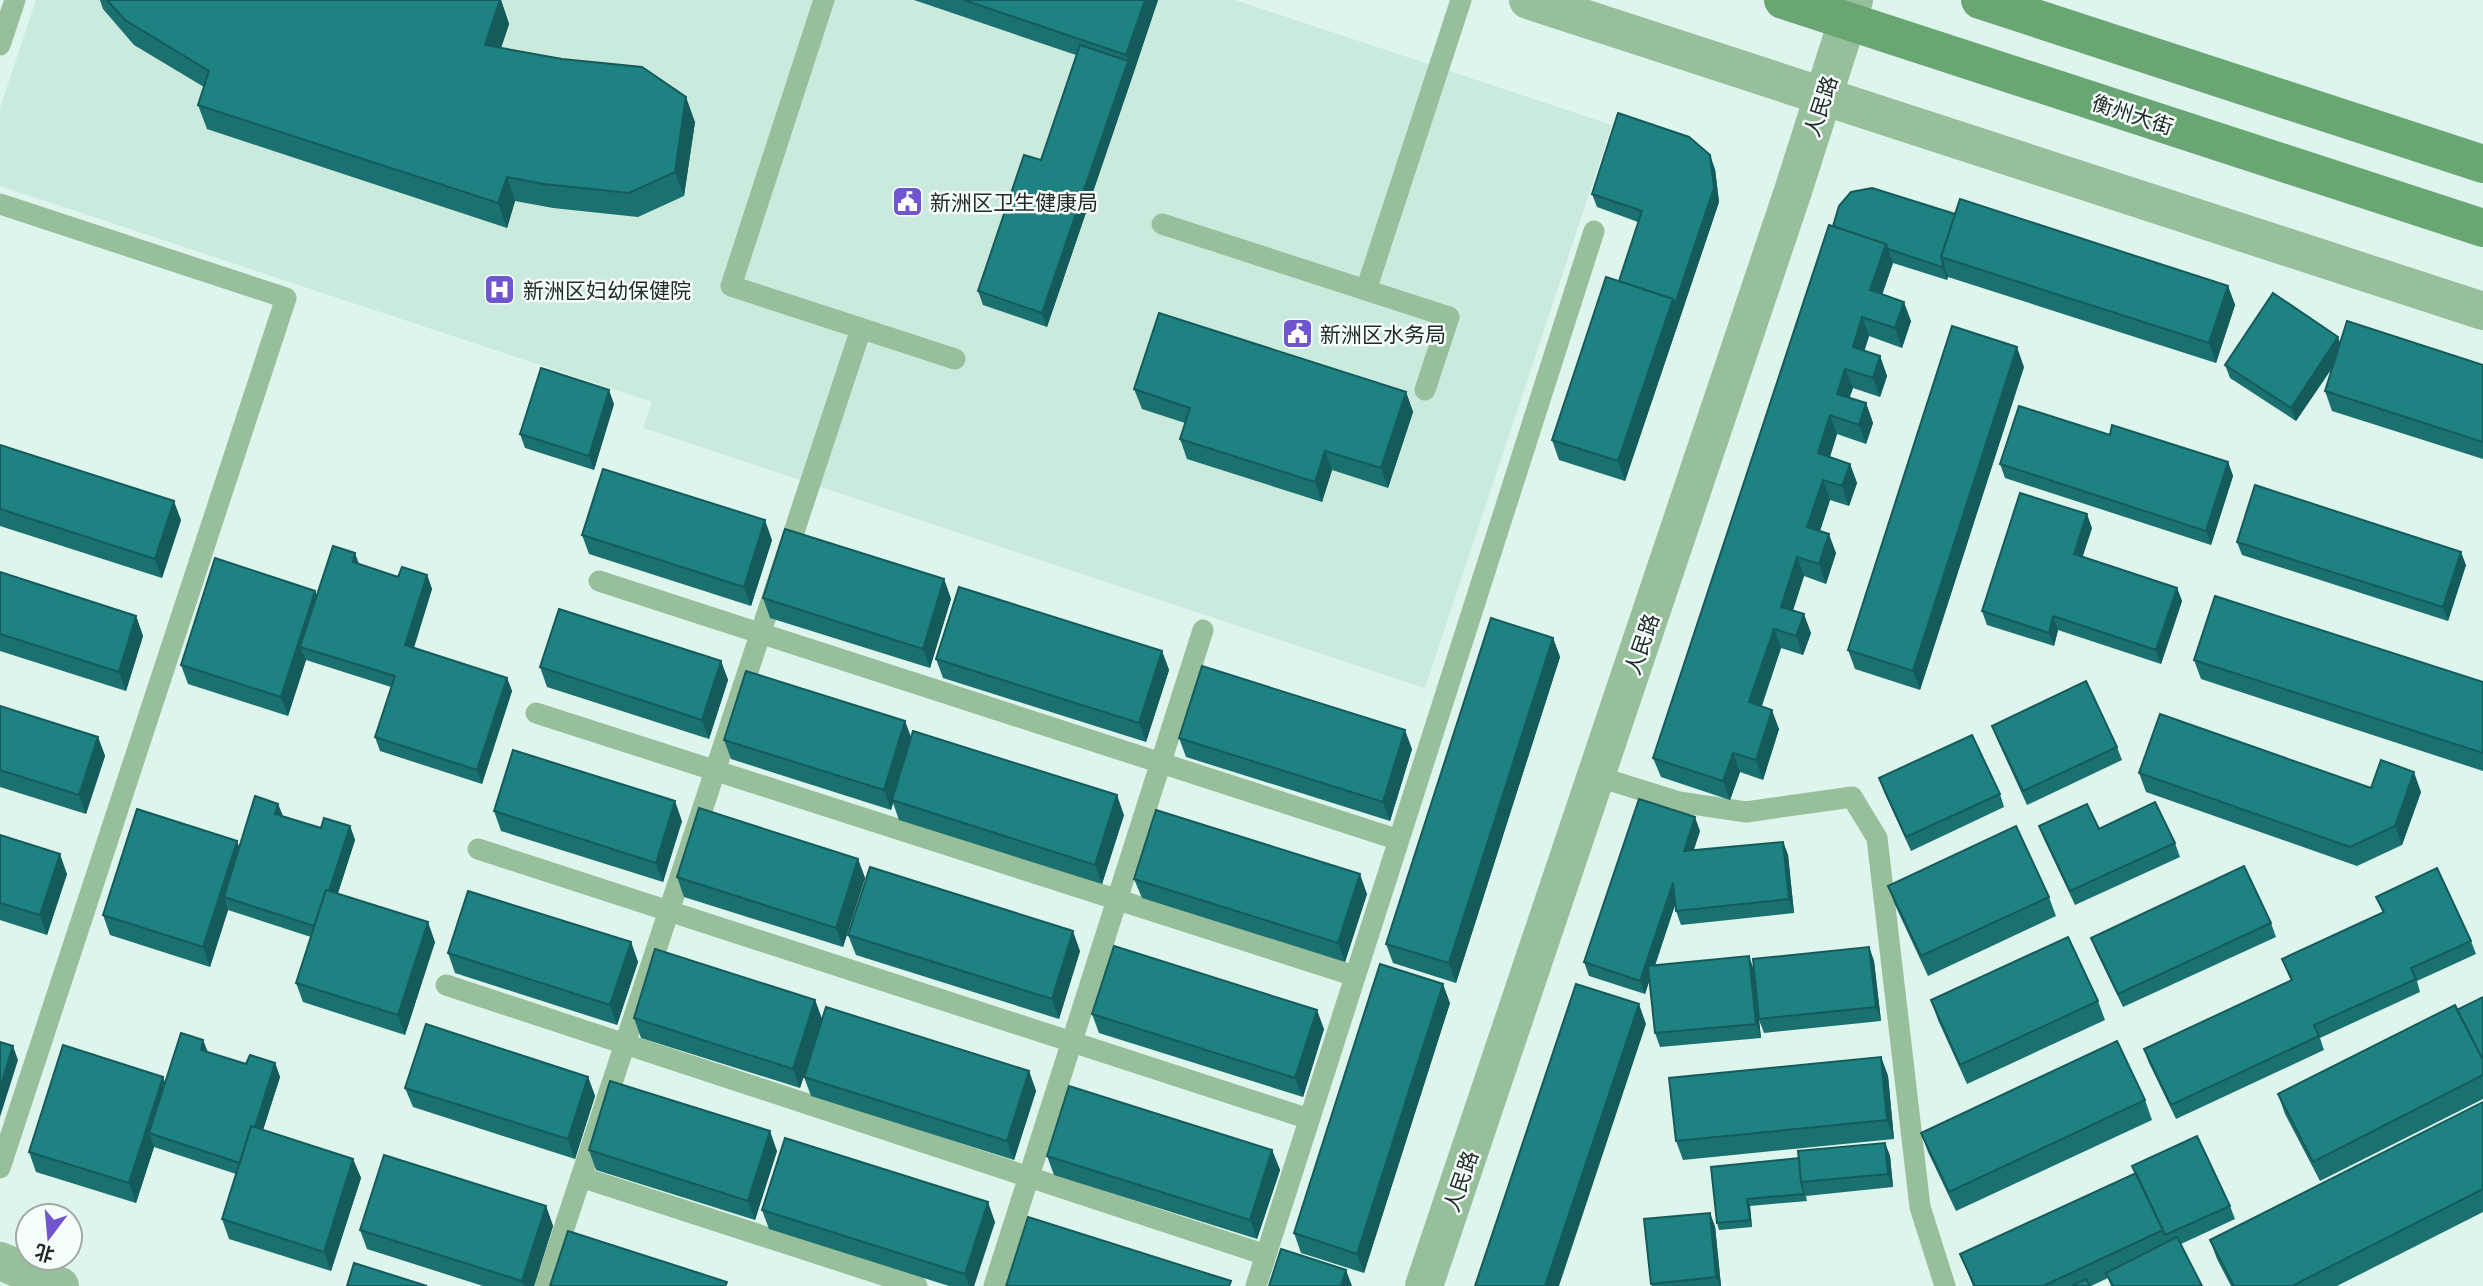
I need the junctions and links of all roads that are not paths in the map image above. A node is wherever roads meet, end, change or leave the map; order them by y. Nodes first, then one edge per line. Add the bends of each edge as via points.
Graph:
1 (15, 0) edge
2 (824, 0) edge
3 (1461, 0) edge
4 (1528, 0) edge
5 (1783, 0) edge
6 (1980, 0) edge
7 (1851, 10) edge
8 (0, 45) edge
9 (1824, 96) junction
10 (2483, 164) edge
11 (0, 204) edge
12 (1162, 224) dead end
13 (2483, 228) edge
14 (1594, 231) dead end
15 (1366, 290) junction
16 (2483, 311) edge
17 (862, 329) junction
18 (955, 359) dead end
19 (1425, 390) dead end
20 (599, 581) dead end
21 (1203, 630) dead end
22 (761, 634) junction
23 (536, 713) dead end
24 (1160, 763) junction
25 (715, 771) junction
26 (1596, 776) junction
27 (1398, 840) junction
28 (478, 849) dead end
29 (1117, 900) junction
30 (668, 912) junction
31 (1355, 976) junction
32 (446, 985) edge
33 (1072, 1042) junction
34 (625, 1045) junction
35 (1309, 1119) junction
36 (0, 1168) edge
37 (581, 1177) junction
38 (1028, 1177) junction
39 (1266, 1255) junction
40 (0, 1261) edge
41 (60, 1286) edge
42 (545, 1286) edge
43 (917, 1286) edge
44 (994, 1286) edge
45 (1256, 1286) edge
46 (1424, 1286) edge
47 (1945, 1286) edge

1 - 8 lane
2 - 17 lane via 731,286
3 - 15 lane
4 - 9 street
5 - 7 main road, 衡州大街
6 - 10 main road
7 - 9 street, 人民路
7 - 13 main road, 衡州大街
9 - 16 street
9 - 26 street, 人民路
11 - 36 lane via 286,298
12 - 15 lane
14 - 27 lane
15 - 19 lane via 1449,317
17 - 18 lane
17 - 22 lane
20 - 22 lane
21 - 24 lane
22 - 24 lane
22 - 25 lane
23 - 25 lane
24 - 27 lane
24 - 29 lane
25 - 29 lane
25 - 30 lane
26 - 46 street, 人民路
26 - 47 lane via 1679,802 1746,812 1852,797 1877,838 1920,1207
27 - 31 lane
28 - 30 lane
29 - 31 lane
29 - 33 lane
30 - 33 lane
30 - 34 lane
31 - 35 lane
32 - 34 lane
33 - 35 lane
33 - 38 lane
34 - 37 lane
34 - 38 lane
35 - 39 lane
37 - 42 lane
37 - 43 lane
38 - 39 lane
38 - 44 lane
39 - 45 lane
40 - 41 street

